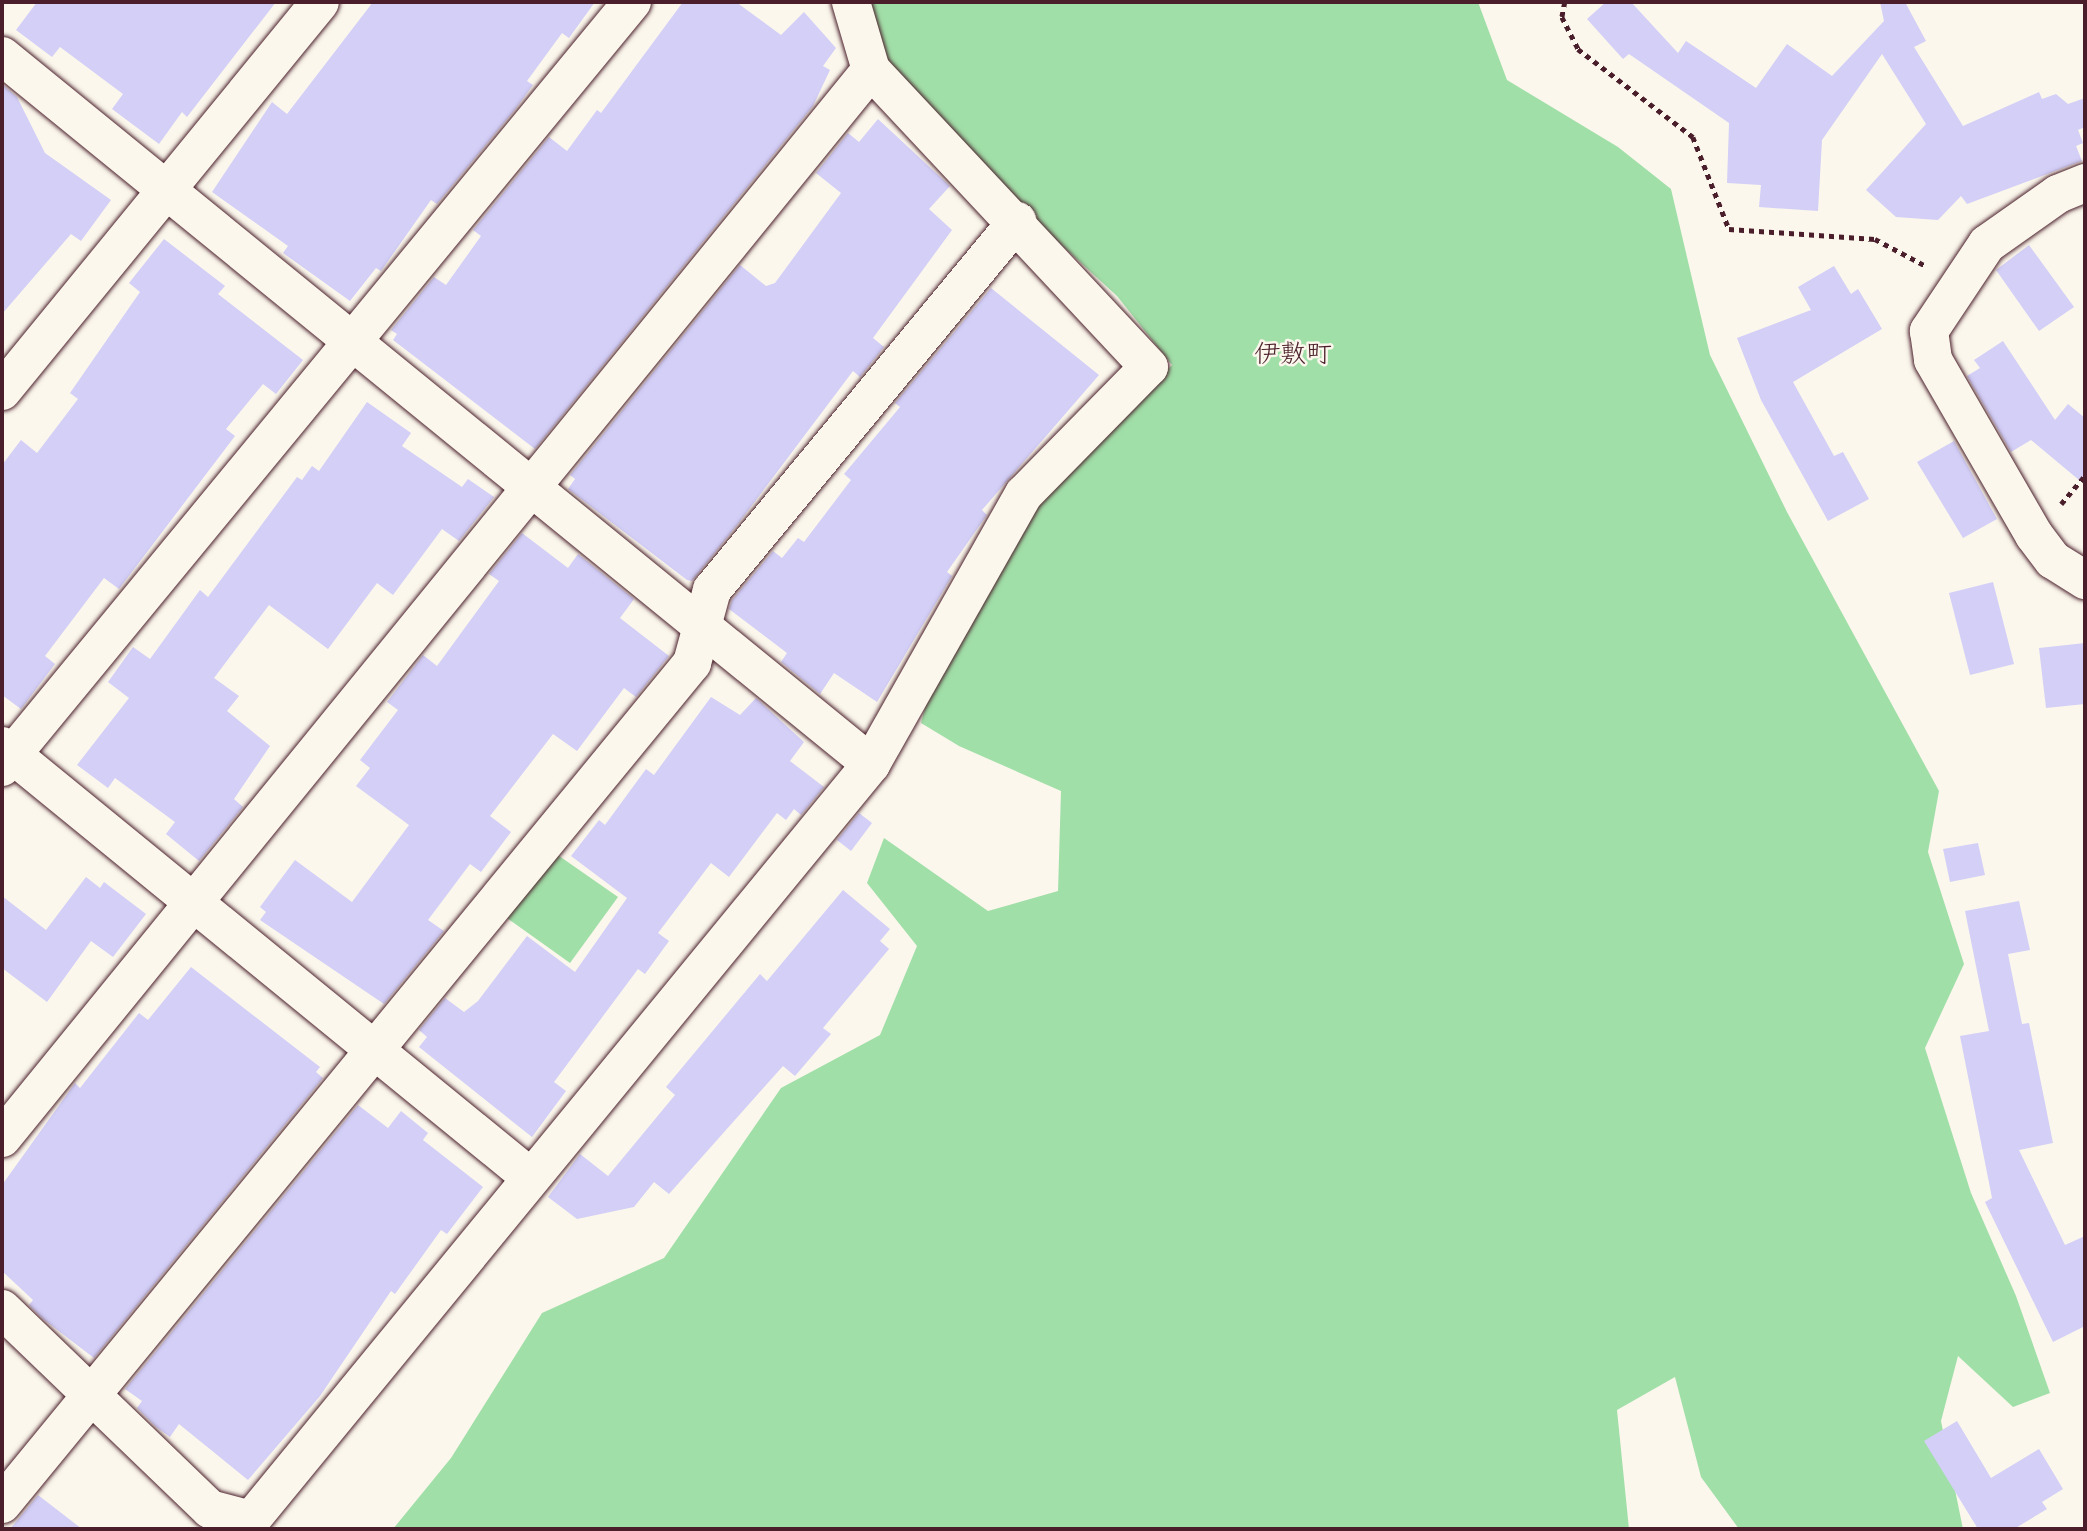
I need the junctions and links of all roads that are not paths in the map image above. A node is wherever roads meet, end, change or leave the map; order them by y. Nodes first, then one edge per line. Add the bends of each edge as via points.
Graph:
1 (320, 2) edge
2 (632, 2) edge
3 (851, 2) edge
4 (2, 56) edge
5 (871, 70) junction
6 (2085, 183) edge
7 (169, 190) junction
8 (1017, 221) junction
9 (355, 342) junction
10 (2, 391) edge
11 (535, 489) junction
12 (2085, 580) edge
13 (702, 627) junction
14 (5, 755) edge
15 (871, 764) junction
16 (196, 905) junction
17 (373, 1049) junction
18 (2, 1138) edge
19 (530, 1177) junction
20 (2, 1309) edge
21 (91, 1395) junction
22 (2, 1504) edge

1 - 7 street
2 - 9 street
3 - 5 street
4 - 7 street
5 - 8 street
5 - 11 street
6 - 12 street via 2016,220 1987,244 1929,331 1933,360 2034,536 2053,560
7 - 9 street
7 - 10 street
8 - 13 street via 712,590
8 - 15 street via 1149,368 1024,494
9 - 11 street
9 - 14 street
11 - 13 street
11 - 16 street
13 - 15 street
13 - 17 street via 692,663
14 - 16 street
15 - 19 street
16 - 17 street
16 - 18 street
17 - 19 street
17 - 21 street
19 - 21 street via 251,1520 211,1509
20 - 21 street
21 - 22 street

